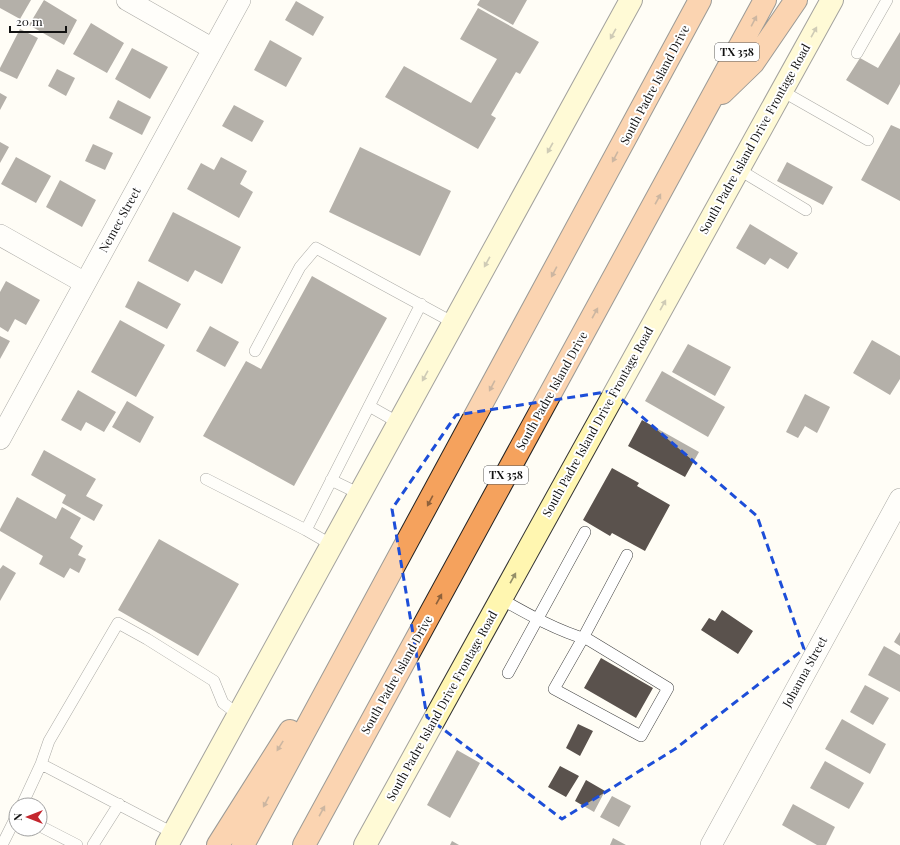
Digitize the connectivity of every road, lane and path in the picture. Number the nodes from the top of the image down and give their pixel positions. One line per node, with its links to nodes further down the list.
1 (127, 0): 9 (street)
2 (240, 0): 9 (street, Nemec Street)
3 (631, 0): 19 (main road, one-way to 19)
4 (700, 0): 32 (highway, South Padre Island Drive, one-way to 32)
5 (766, 0): 12 (highway, South Padre Island Drive / TX 358, one-way to 5)
6 (796, 0): 12 (highway)
7 (832, 0): 11 (main road, South Padre Island Drive Frontage Road, one-way to 7)
8 (887, 0): 10 (lane)
9 (213, 49): 17 (street, Nemec Street)
10 (857, 53)
11 (782, 91): 13 (lane); 14 (main road, South Padre Island Drive Frontage Road)
12 (709, 104): 49 (highway, South Padre Island Drive / TX 358, one-way to 12)
13 (868, 140)
14 (738, 170): 15 (lane); 33 (main road, South Padre Island Drive Frontage Road, one-way to 14)
15 (806, 210)
16 (0, 236): 17 (street)
17 (85, 283): 23 (street, Nemec Street)
18 (421, 304): 19 (lane); 20 (lane); 21 (lane)
19 (454, 323): 22 (main road, one-way to 22)
20 (255, 351)
21 (369, 406): 22 (lane); 25 (lane)
22 (399, 423): 26 (main road)
23 (0, 439)
24 (206, 479): 28 (lane)
25 (331, 480): 26 (lane); 28 (lane)
26 (360, 494): 30 (main road)
27 (900, 499): 51 (street, Johanna Street)
28 (306, 530): 30 (lane)
29 (585, 532): 34 (lane)
30 (332, 545): 37 (main road)
31 (627, 555): 35 (lane)
32 (398, 559): 47 (highway, one-way to 47); 48 (highway, South Padre Island Drive, one-way to 48)
33 (501, 599): 34 (lane); 50 (main road, South Padre Island Drive Frontage Road)
34 (538, 618): 35 (lane); 36 (lane)
35 (583, 638): 35 (lane)
36 (508, 672)
37 (238, 715): 38 (lane); 43 (main road)
38 (41, 764): 39 (lane); 40 (lane)
39 (26, 797)
40 (119, 804): 43 (lane); 46 (lane)
41 (48, 830): 45 (lane)
42 (8, 833): 44 (lane)
43 (170, 839)
44 (2, 845)
45 (76, 845)
46 (93, 845)
47 (218, 845)
48 (243, 845)
49 (304, 845)
50 (365, 845)
51 (711, 845)

